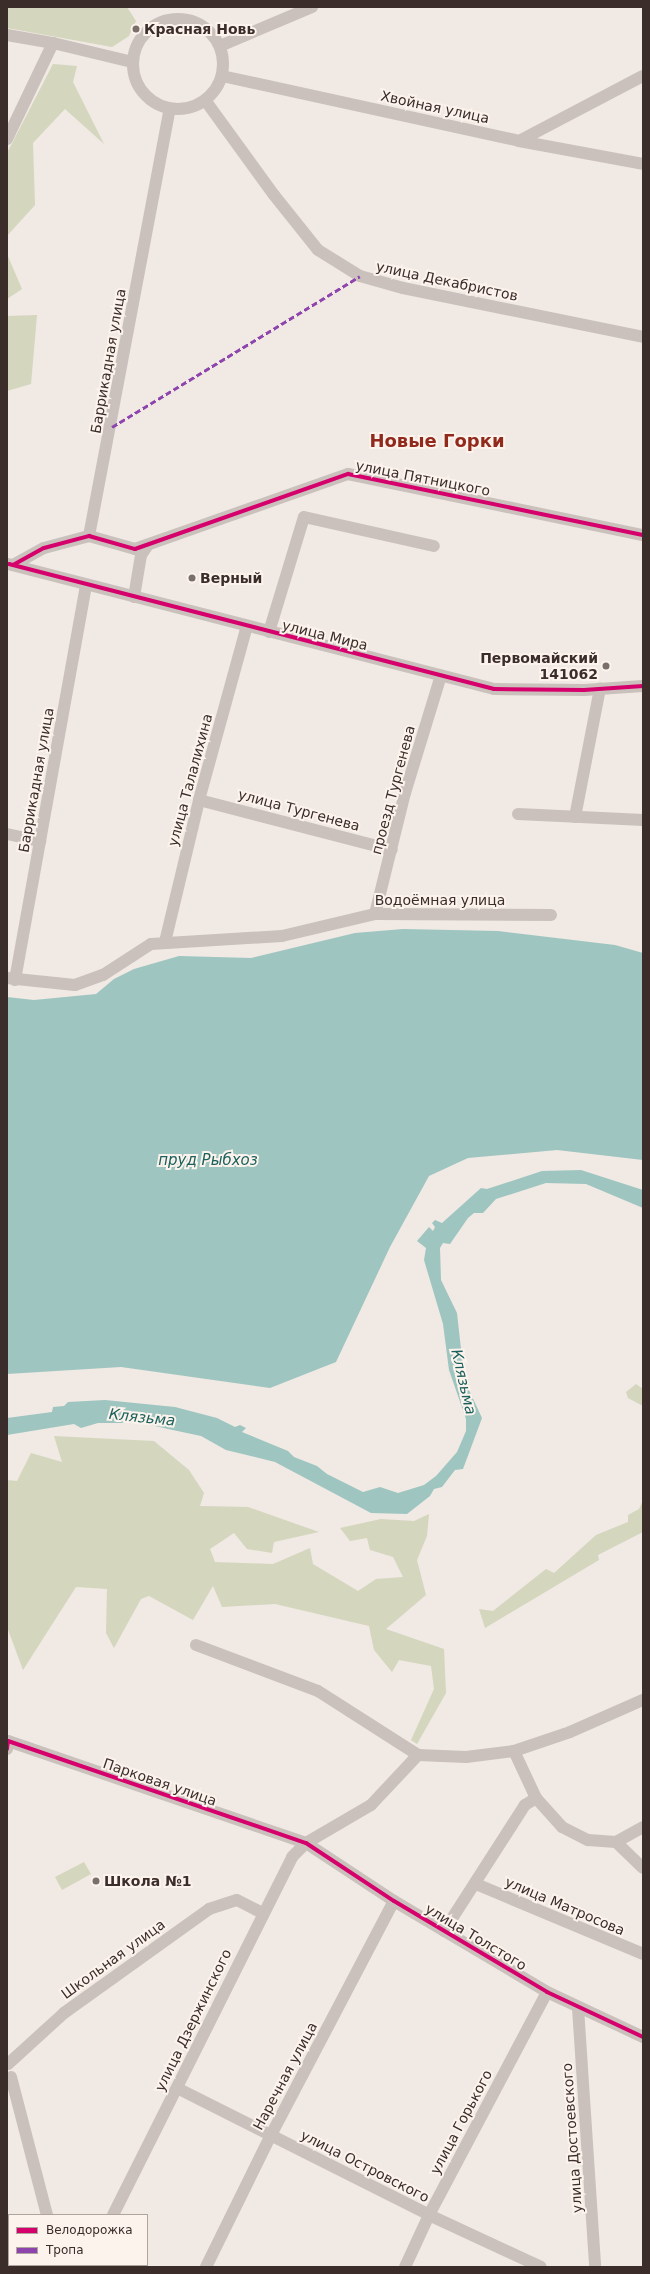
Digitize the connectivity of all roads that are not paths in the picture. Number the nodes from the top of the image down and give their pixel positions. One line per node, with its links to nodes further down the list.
1 (312, 7): 5 (street)
2 (170, 13): 5 (street); 6 (street)
3 (7, 36): 4 (street)
4 (54, 43): 6 (street); 11 (street)
5 (220, 46): 7 (street)
6 (132, 62): 10 (street)
7 (222, 76): 9 (street); 12 (street, Хвойная улица)
8 (643, 76): 12 (street)
9 (205, 100): 10 (street); 14 (street, улица Декабристов)
10 (170, 109): 16 (street, Баррикадная улица)
11 (7, 139)
12 (519, 141): 13 (street, Хвойная улица)
13 (643, 164)
14 (643, 337)
15 (643, 535): 17 (street, улица Пятницкого)
16 (89, 536): 17 (street, улица Пятницкого); 19 (street)
17 (148, 545): 21 (street)
18 (434, 546): 23 (street)
19 (10, 564): 20 (street, улица Мира)
20 (86, 585): 21 (street, улица Мира); 32 (street, Баррикадная улица)
21 (134, 597): 22 (street, улица Мира)
22 (247, 626): 23 (street, улица Мира); 27 (street, улица Талалихина)
23 (269, 632): 24 (street, улица Мира)
24 (441, 675): 26 (street, улица Мира); 33 (street, проезд Тургенева)
25 (643, 686): 26 (street, улица Мира)
26 (600, 688): 29 (street)
27 (199, 800): 33 (street, улица Тургенева); 36 (street, улица Талалихина)
28 (518, 814): 29 (street)
29 (575, 816): 30 (street)
30 (643, 820)
31 (7, 834): 32 (street)
32 (40, 841): 37 (street, Баррикадная улица)
33 (392, 850): 34 (street, проезд Тургенева)
34 (375, 914): 35 (street, Водоёмная улица); 36 (street, Водоёмная улица)
35 (551, 915)
36 (165, 942): 37 (street, Водоёмная улица)
37 (11, 979)
38 (196, 1645): 42 (street)
39 (643, 1700): 41 (street)
40 (7, 1745): 46 (street, Парковая улица)
41 (514, 1752): 42 (street); 43 (street)
42 (418, 1755): 46 (street)
43 (536, 1798): 45 (street); 48 (street)
44 (643, 1827): 45 (street)
45 (616, 1842): 47 (street)
46 (306, 1843): 49 (street, улица Толстого); 50 (street, улица Дзержинского)
47 (643, 1868)
48 (476, 1884): 51 (street); 52 (street, улица Матросова)
49 (394, 1901): 51 (street, улица Толстого); 59 (street, Наречная улица)
50 (262, 1913): 56 (street, Школьная улица); 58 (street, улица Дзержинского)
51 (444, 1930): 53 (street, улица Толстого)
52 (643, 1954)
53 (547, 1992): 54 (street, улица Толстого); 62 (street, улица Горького)
54 (578, 2008): 55 (street, улица Толстого); 66 (street, улица Достоевского)
55 (643, 2037)
56 (8, 2063): 57 (street, Школьная улица)
57 (9, 2079): 60 (street, Школьная улица)
58 (177, 2088): 59 (street, улица Островского); 61 (street, улица Дзержинского)
59 (271, 2135): 62 (street, улица Островского); 63 (street, Наречная улица)
60 (47, 2214)
61 (114, 2214)
62 (429, 2215): 64 (street, улица Горького); 65 (street, улица Островского)
63 (206, 2267)
64 (404, 2267)
65 (541, 2267)
66 (595, 2267)

